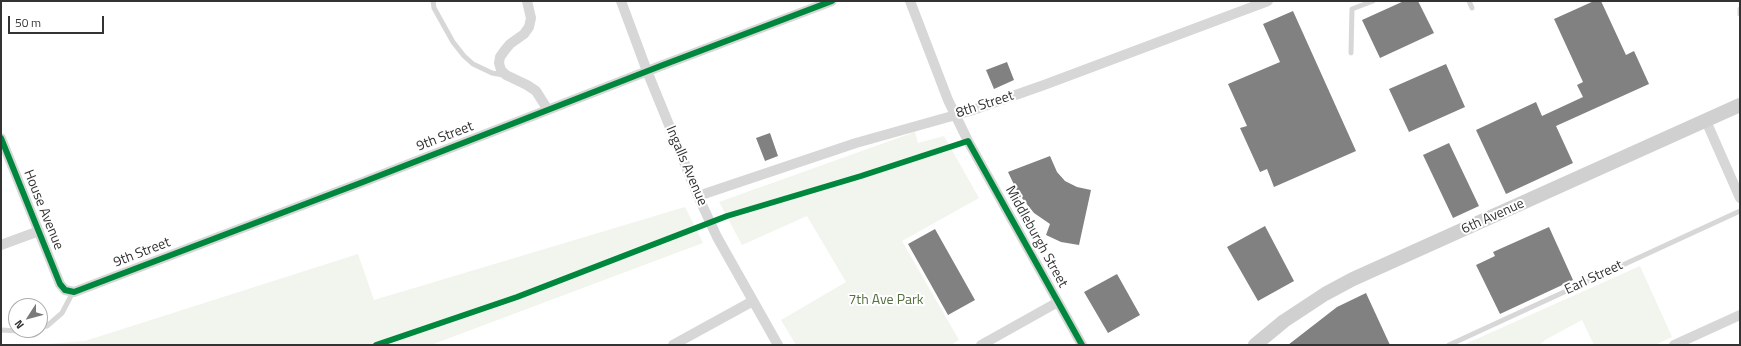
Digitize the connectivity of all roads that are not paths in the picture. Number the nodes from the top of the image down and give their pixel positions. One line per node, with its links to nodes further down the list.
1 (432, 1): 14 (lane)
2 (527, 1): 14 (street)
3 (620, 1): 13 (street, Ingalls Avenue)
4 (832, 1): 13 (street, 9th Street)
5 (910, 1): 17 (street, Middleburgh Street)
6 (1268, 1): 17 (street, 8th Street)
7 (1373, 1): 12 (lane)
8 (1469, 1): 9 (lane)
9 (1472, 8)
10 (1740, 9): 11 (lane)
11 (1740, 14)
12 (1351, 53)
13 (647, 71): 16 (street, 9th Street); 20 (street, Ingalls Avenue)
14 (506, 75): 16 (street)
15 (1740, 105): 18 (street, 6th Avenue)
16 (548, 110): 25 (street, 9th Street)
17 (955, 115): 20 (street, 8th Street); 27 (street, Middleburgh Street)
18 (1706, 121): 21 (street); 34 (street, 6th Avenue)
19 (1, 138): 23 (street, House Avenue)
20 (698, 196): 26 (street, Ingalls Avenue)
21 (1740, 198)
22 (1740, 211): 35 (lane, Earl Street)
23 (39, 231): 24 (street); 25 (street, House Avenue)
24 (1, 246)
25 (69, 291): 29 (lane)
26 (753, 300): 30 (street); 31 (street, Ingalls Avenue)
27 (1058, 302): 32 (street); 33 (street, Middleburgh Street)
28 (1740, 315): 36 (street)
29 (48, 325)
30 (673, 345)
31 (778, 345)
32 (981, 345)
33 (1082, 345)
34 (1254, 345)
35 (1449, 345)
36 (1674, 345)

